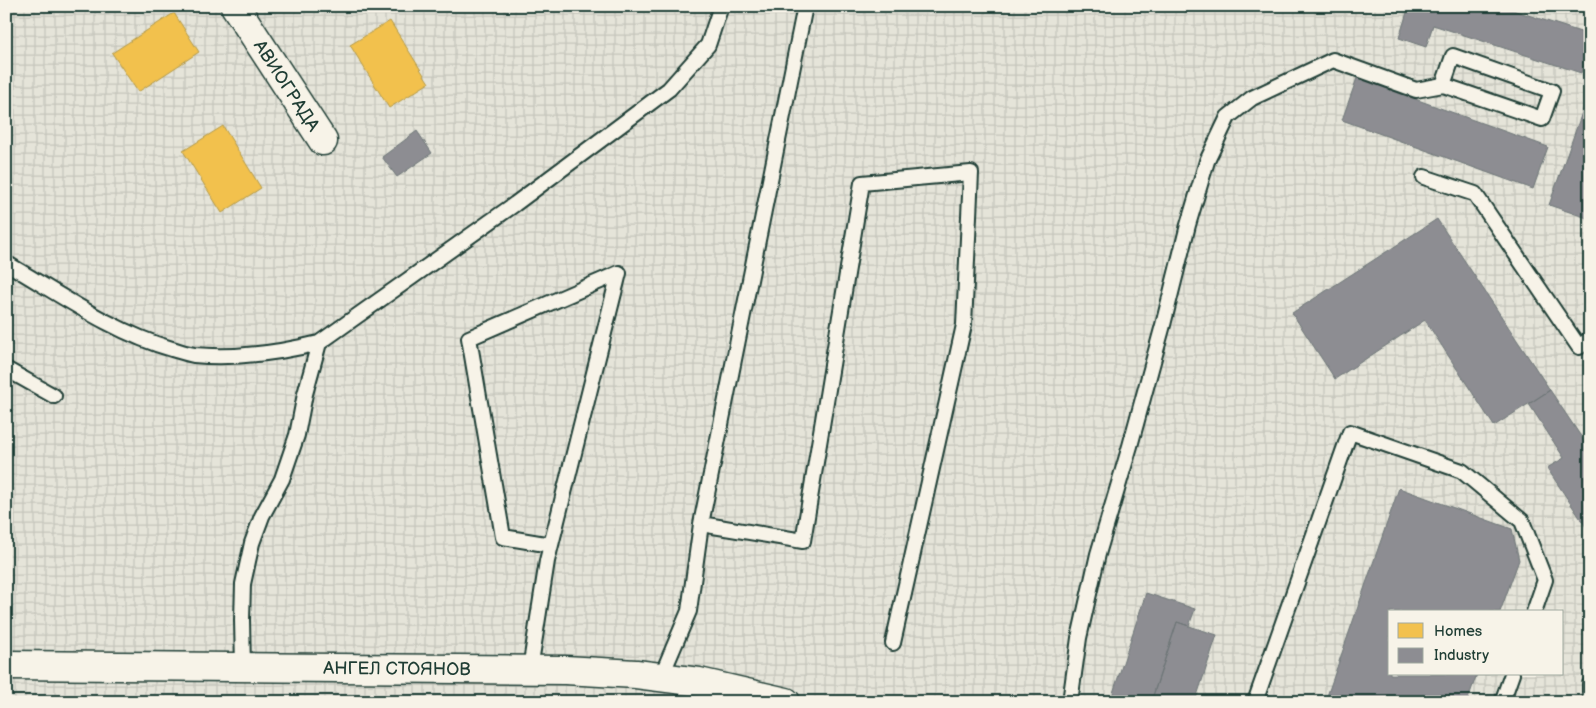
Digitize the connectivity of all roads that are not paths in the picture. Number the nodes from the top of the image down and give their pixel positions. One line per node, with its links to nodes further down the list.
1 (235, 6): 5 (street, АВИОГРАДА)
2 (721, 6): 9 (lane)
3 (806, 6): 12 (lane)
4 (1442, 85): 4 (lane); 25 (lane)
5 (323, 140)
6 (1424, 177): 8 (lane)
7 (6, 263): 9 (lane)
8 (1590, 339)
9 (319, 343): 17 (lane)
10 (6, 369): 11 (lane)
11 (54, 396)
12 (702, 524): 15 (lane); 20 (lane)
13 (551, 545): 13 (lane); 18 (lane)
14 (1535, 610): 26 (lane)
15 (894, 643)
16 (6, 665): 17 (street, АНГЕЛ СТОЯНОВ)
17 (243, 667): 18 (street, АНГЕЛ СТОЯНОВ)
18 (530, 669): 20 (street, АНГЕЛ СТОЯНОВ)
19 (1511, 676): 27 (lane)
20 (660, 677): 23 (street, АНГЕЛ СТОЯНОВ)
21 (1590, 684): 22 (lane)
22 (1590, 693)
23 (718, 694): 24 (street, АНГЕЛ СТОЯНОВ)
24 (786, 702)
25 (1070, 702)
26 (1255, 702)
27 (1502, 702)

